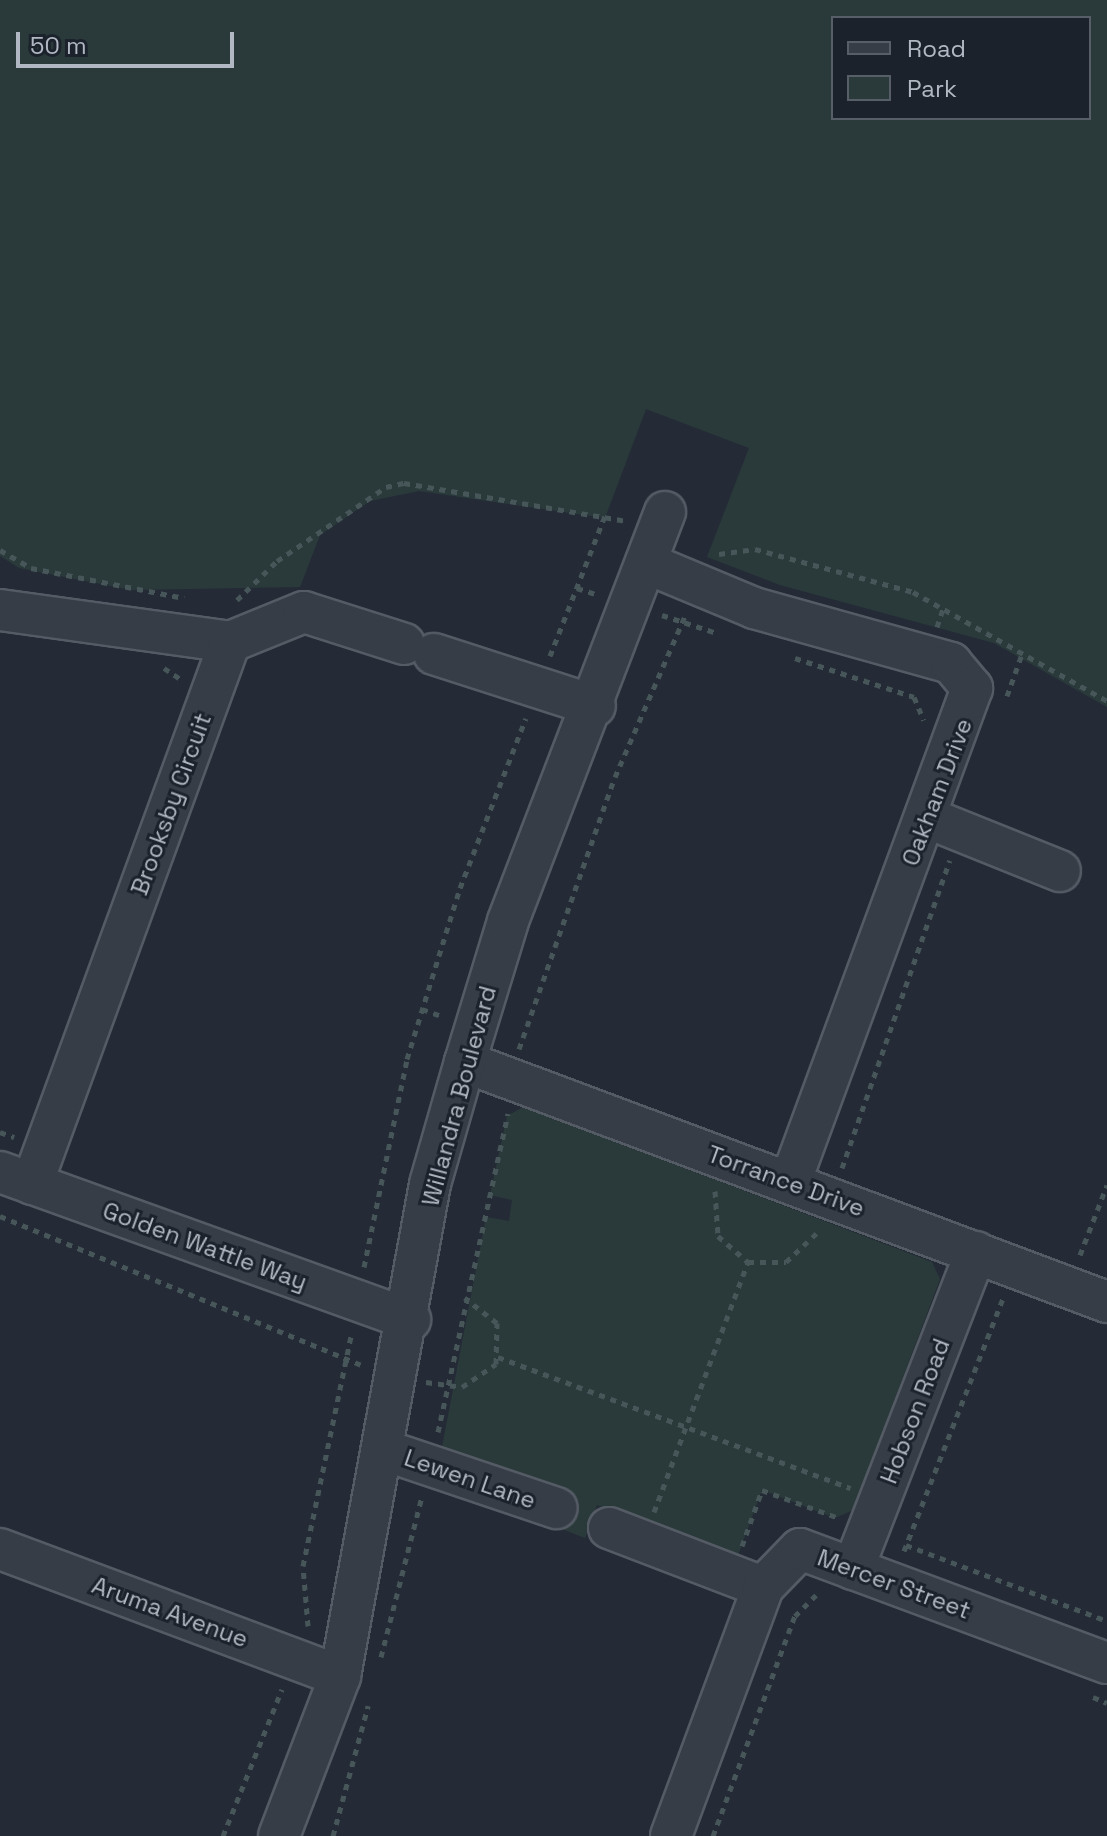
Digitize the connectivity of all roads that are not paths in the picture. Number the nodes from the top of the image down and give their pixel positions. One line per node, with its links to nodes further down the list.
1 (656, 536): 4 (street, Willandra Boulevard); 5 (street, Oakham Drive)
2 (0, 610): 3 (street)
3 (226, 624): 4 (street); 8 (street, Brooksby Circuit)
4 (595, 706): 7 (street, Willandra Boulevard)
5 (944, 825): 6 (street); 9 (street, Oakham Drive)
6 (1060, 871)
7 (465, 1062): 9 (street, Torrance Drive); 12 (street, Willandra Boulevard)
8 (14, 1164): 12 (street, Golden Wattle Way)
9 (790, 1183): 10 (street, Torrance Drive)
10 (976, 1252): 11 (street, Torrance Drive); 17 (street, Hobson Road)
11 (1096, 1295)
12 (410, 1320): 13 (street, Willandra Boulevard)
13 (384, 1450): 14 (street, Lewen Lane); 20 (street, Willandra Boulevard)
14 (556, 1508)
15 (626, 1534): 18 (street)
16 (0, 1549): 20 (street, Aruma Avenue)
17 (841, 1582): 18 (street, Mercer Street); 19 (street, Mercer Street)
18 (763, 1587): 22 (street, Mercer Street)
19 (1107, 1663)
20 (355, 1687): 21 (street, Willandra Boulevard)
21 (279, 1836)
22 (671, 1836)

